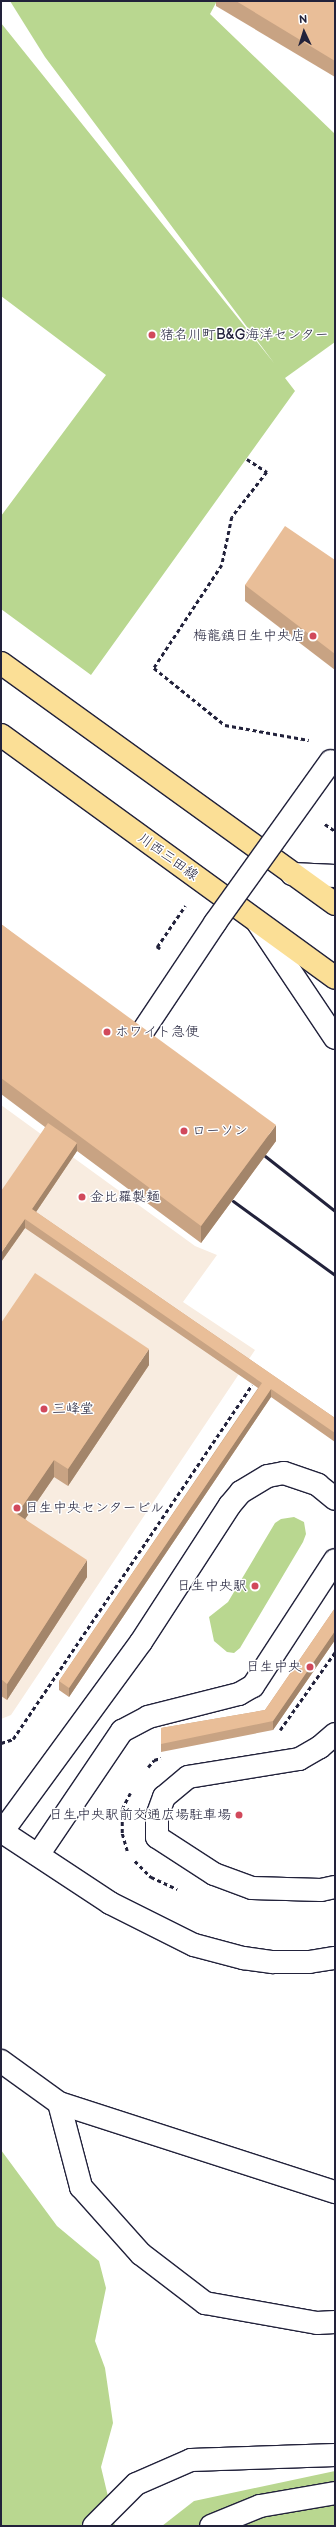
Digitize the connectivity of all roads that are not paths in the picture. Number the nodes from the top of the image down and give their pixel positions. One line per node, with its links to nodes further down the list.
1 (1, 663): 4 (main road)
2 (1, 735): 7 (main road, 川西三田線)
3 (333, 758): 10 (street, bridge)
4 (292, 874): 5 (street); 6 (main road)
5 (335, 876)
6 (335, 904)
7 (257, 922): 8 (main road, 川西三田線); 9 (street)
8 (335, 978)
9 (335, 1038)
10 (137, 1040)
11 (335, 1499): 14 (street)
12 (335, 1560): 15 (street)
13 (335, 1734): 16 (street)
14 (2, 1832): 15 (street)
15 (38, 1855): 17 (street)
16 (335, 1887)
17 (335, 1958)
18 (1, 2061): 19 (street)
19 (59, 2103): 20 (street); 21 (street)
20 (335, 2192)
21 (335, 2322)
22 (335, 2455): 24 (street)
23 (335, 2494): 25 (street)
24 (94, 2526)
25 (211, 2526)

